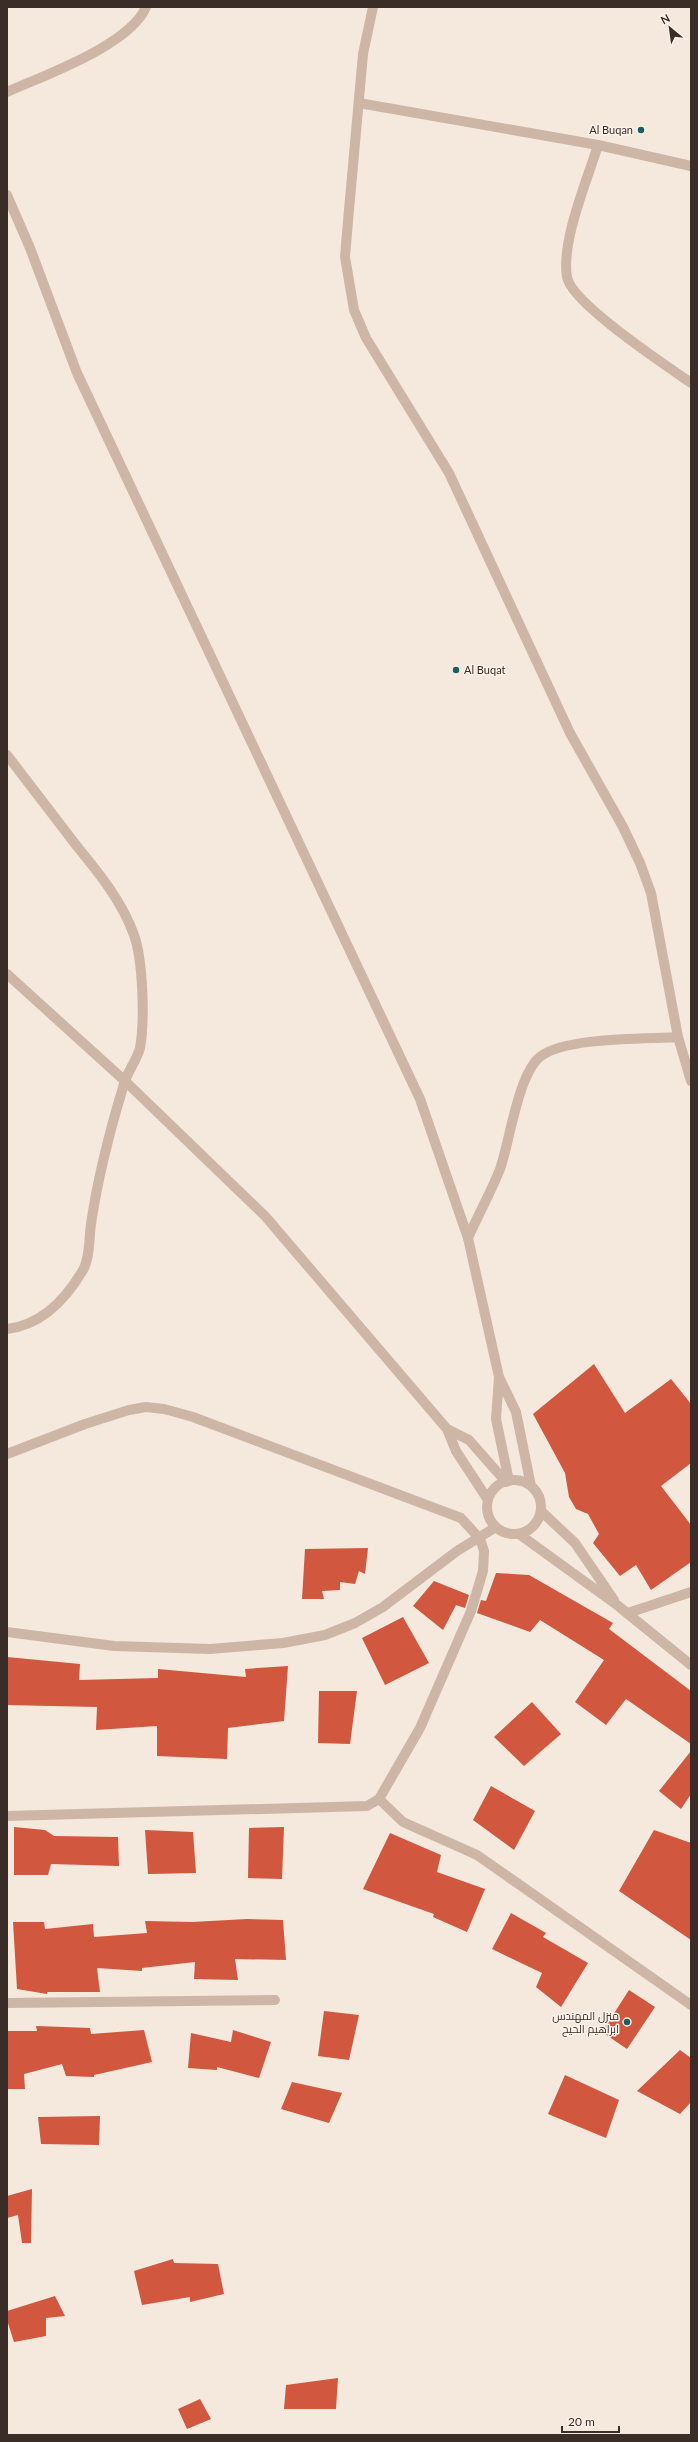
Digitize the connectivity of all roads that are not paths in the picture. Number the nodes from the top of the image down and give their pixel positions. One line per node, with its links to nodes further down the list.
1 (146, 7): 3 (street)
2 (373, 7): 4 (street)
3 (7, 92)
4 (359, 103): 5 (street); 11 (street)
5 (598, 145): 6 (street); 8 (street)
6 (691, 166)
7 (7, 195): 14 (street)
8 (691, 383)
9 (7, 754): 12 (street)
10 (7, 974): 12 (street)
11 (678, 1037): 13 (street); 14 (street)
12 (125, 1081): 15 (street); 17 (street)
13 (691, 1081)
14 (468, 1238): 16 (street)
15 (7, 1329)
16 (500, 1378): 19 (street); 20 (street)
17 (447, 1429): 19 (street); 21 (street)
18 (7, 1454): 25 (street)
19 (508, 1481): 20 (street); 21 (street)
20 (531, 1486): 22 (street)
21 (488, 1500): 23 (street)
22 (541, 1511): 24 (street); 27 (street)
23 (496, 1527): 24 (street); 25 (street)
24 (519, 1534): 27 (street)
25 (480, 1539): 29 (street); 31 (street)
26 (691, 1592): 28 (street)
27 (617, 1605): 28 (street)
28 (628, 1613): 30 (street)
29 (7, 1632)
30 (691, 1665)
31 (379, 1799): 32 (street); 35 (street)
32 (7, 1816)
33 (275, 2000): 34 (street)
34 (7, 2003)
35 (691, 2006)

